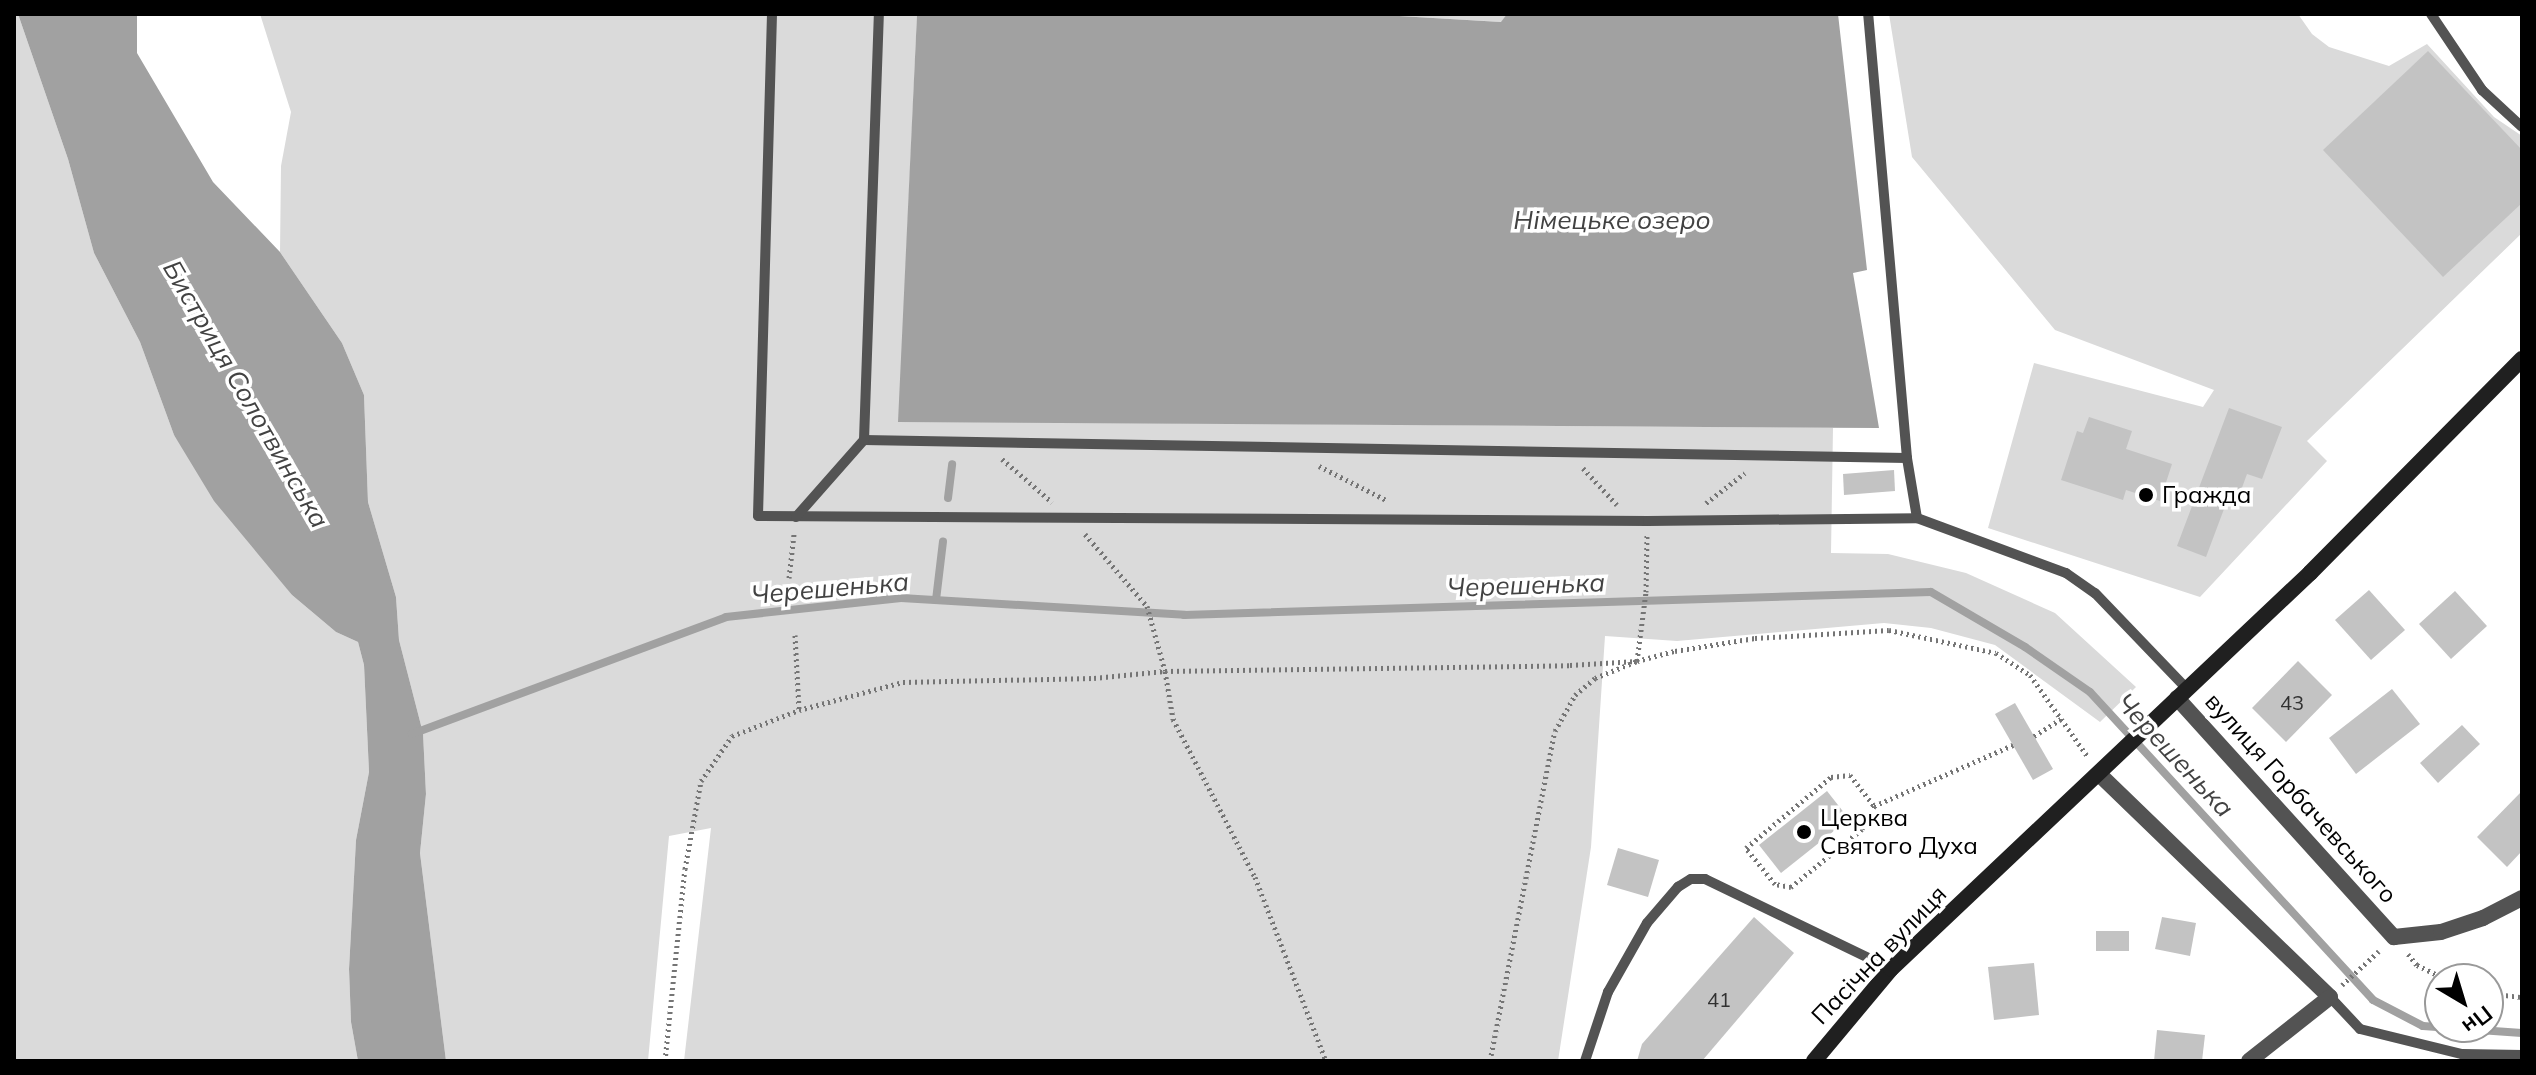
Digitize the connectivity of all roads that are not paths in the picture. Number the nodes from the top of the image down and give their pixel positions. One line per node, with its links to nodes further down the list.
1 (772, 14): 9 (lane)
2 (879, 14): 7 (lane)
3 (1868, 14): 8 (lane)
4 (2431, 14): 5 (lane)
5 (2522, 127)
6 (2522, 359): 11 (street, Пасічна вулиця)
7 (864, 440): 8 (lane); 9 (lane)
8 (1907, 458): 10 (lane)
9 (796, 517): 10 (lane)
10 (1917, 518): 11 (lane)
11 (2182, 693): 12 (street, Пасічна вулиця); 13 (street, вулиця Горбачевського)
12 (2099, 774): 14 (street, Пасічна вулиця); 15 (street)
13 (2522, 898)
14 (1891, 969): 17 (lane); 18 (street, Пасічна вулиця)
15 (2336, 991): 16 (lane); 19 (street)
16 (2522, 1055)
17 (1585, 1061)
18 (1814, 1061)
19 (2249, 1061)

